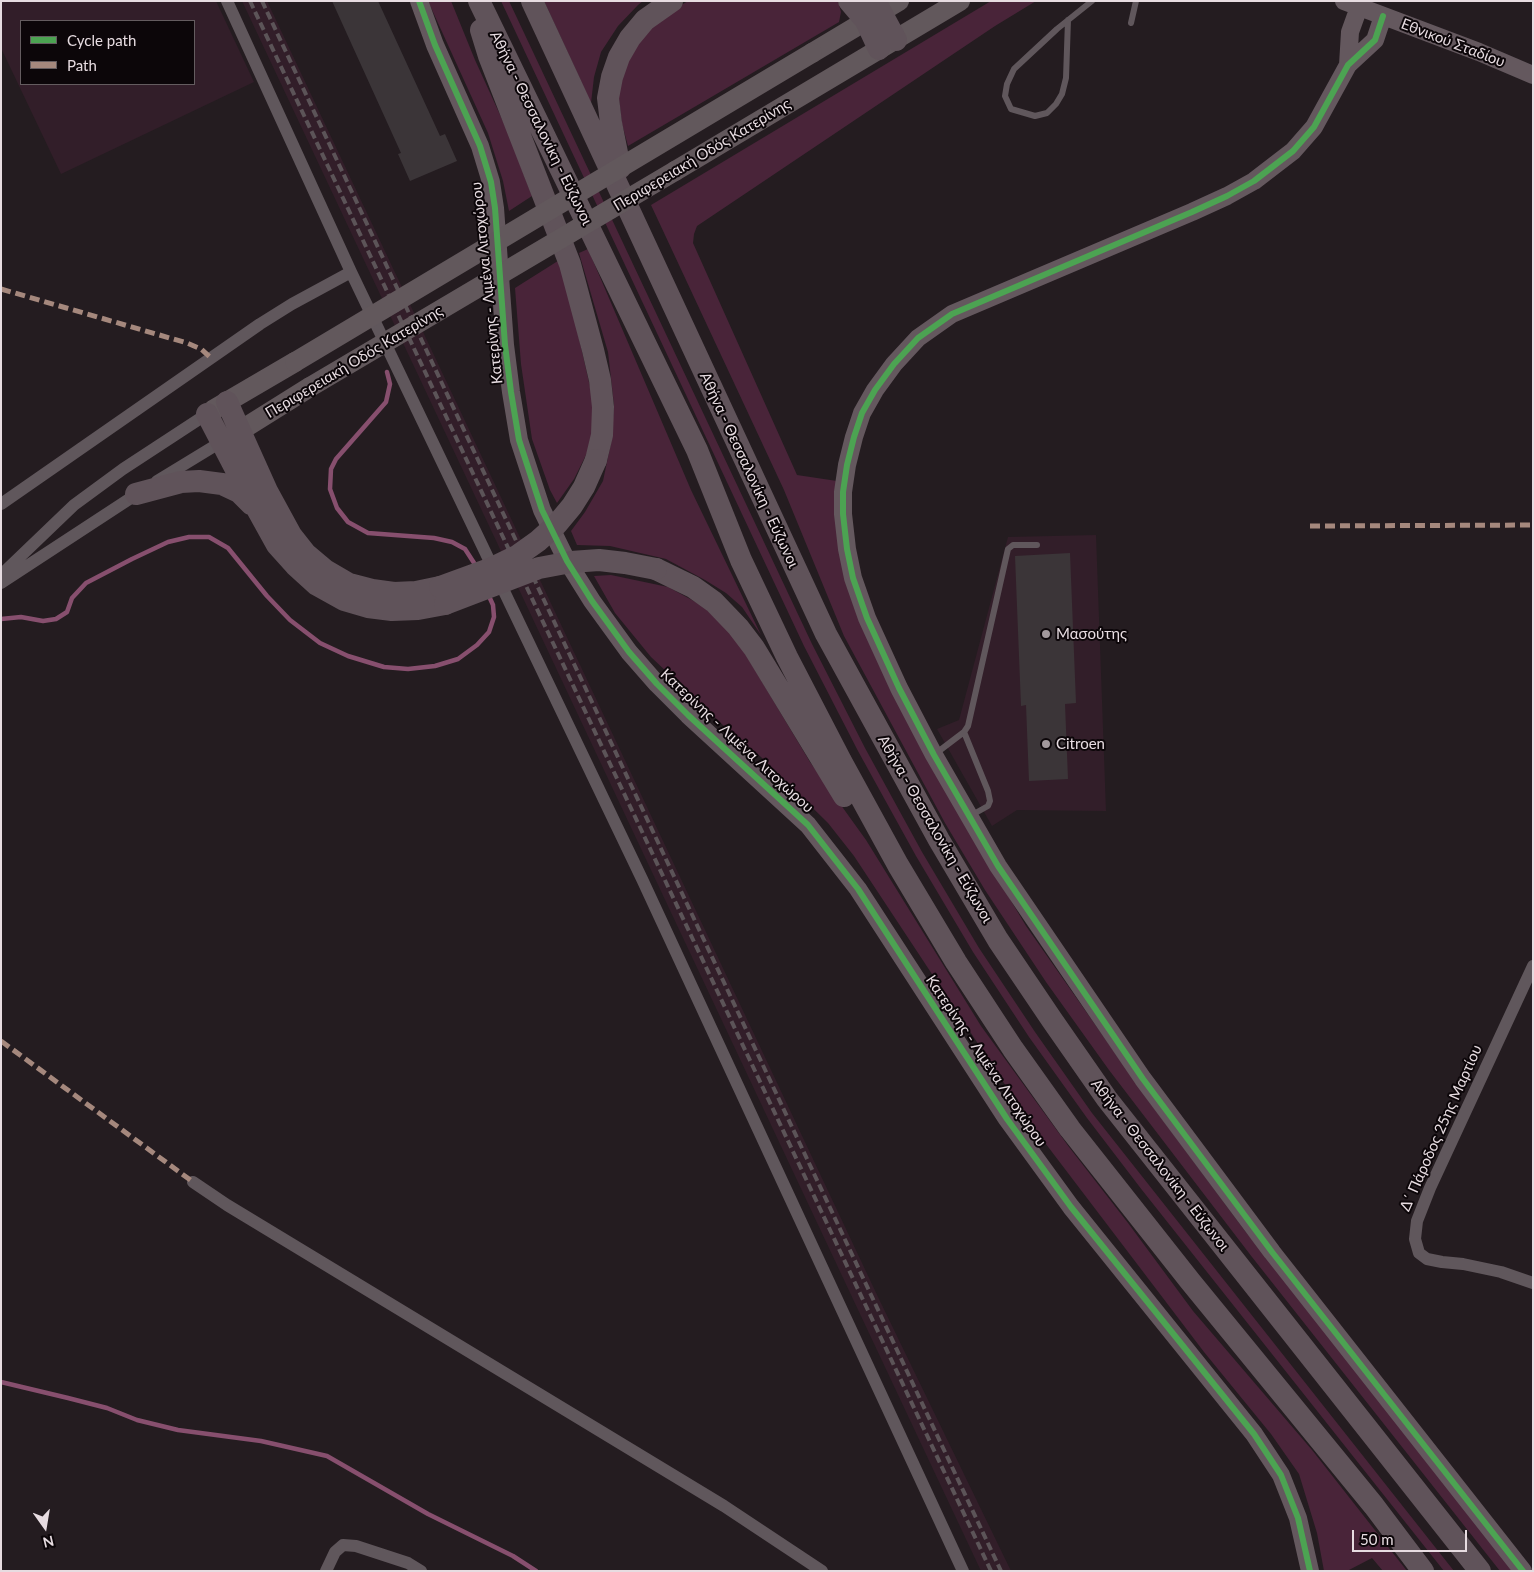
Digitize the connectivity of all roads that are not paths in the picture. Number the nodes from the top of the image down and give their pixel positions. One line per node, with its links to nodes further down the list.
1 (226, 1): 20 (street)
2 (419, 1): 43 (street, Κατερίνης - Λιμένα Λιτοχώρου)
3 (474, 1): 31 (highway, bridge)
4 (479, 1): 35 (highway, Αθήνα - Θεσσαλονίκη - Εύζωνοι)
5 (532, 1): 19 (highway, Αθήνα - Θεσσαλονίκη - Εύζωνοι)
6 (672, 1): 19 (highway)
7 (849, 1): 12 (highway)
8 (960, 1): 16 (main road, Περιφερειακή Οδός Κατερίνης)
9 (1092, 1): 14 (lane)
10 (1136, 1): 15 (lane)
11 (1352, 4): 13 (street, Εθνικού Σταδίου); 17 (street)
12 (881, 9): 16 (highway); 21 (main road, Περιφερειακή Οδός Κατερίνης, bridge)
13 (1383, 16): 17 (street); 18 (street, Εθνικού Σταδίου)
14 (1068, 20): 14 (lane)
15 (1131, 23)
16 (888, 45): 23 (main road, Περιφερειακή Οδός Κατερίνης, bridge)
17 (1348, 64): 33 (street)
18 (1533, 75)
19 (639, 230): 45 (highway, Αθήνα - Θεσσαλονίκη - Εύζωνοι)
20 (351, 272): 26 (street); 42 (street)
21 (227, 402): 22 (main road, Περιφερειακή Οδός Κατερίνης); 23 (highway)
22 (207, 414): 24 (highway); 29 (street)
23 (240, 431): 24 (main road, Περιφερειακή Οδός Κατερίνης); 31 (highway)
24 (221, 442): 25 (street, Περιφερειακή Οδός Κατερίνης); 27 (highway)
25 (136, 494): 27 (highway); 30 (street, Περιφερειακή Οδός Κατερίνης)
26 (1, 504)
27 (262, 518): 31 (highway)
28 (1037, 545): 32 (lane)
29 (1, 575)
30 (1, 583)
31 (443, 595): 35 (highway, bridge)
32 (964, 732): 33 (lane); 34 (lane)
33 (934, 755): 34 (street)
34 (969, 816): 46 (street)
35 (898, 866): 44 (highway, Αθήνα - Θεσσαλονίκη - Εύζωνοι)
36 (1533, 966): 38 (street, Δ΄ Πάροδος 25ης Μαρτίου)
37 (193, 1182): 41 (street)
38 (1533, 1283)
39 (326, 1571): 40 (street)
40 (422, 1571)
41 (822, 1571)
42 (963, 1571)
43 (1310, 1571)
44 (1423, 1571)
45 (1480, 1571)
46 (1523, 1571)

